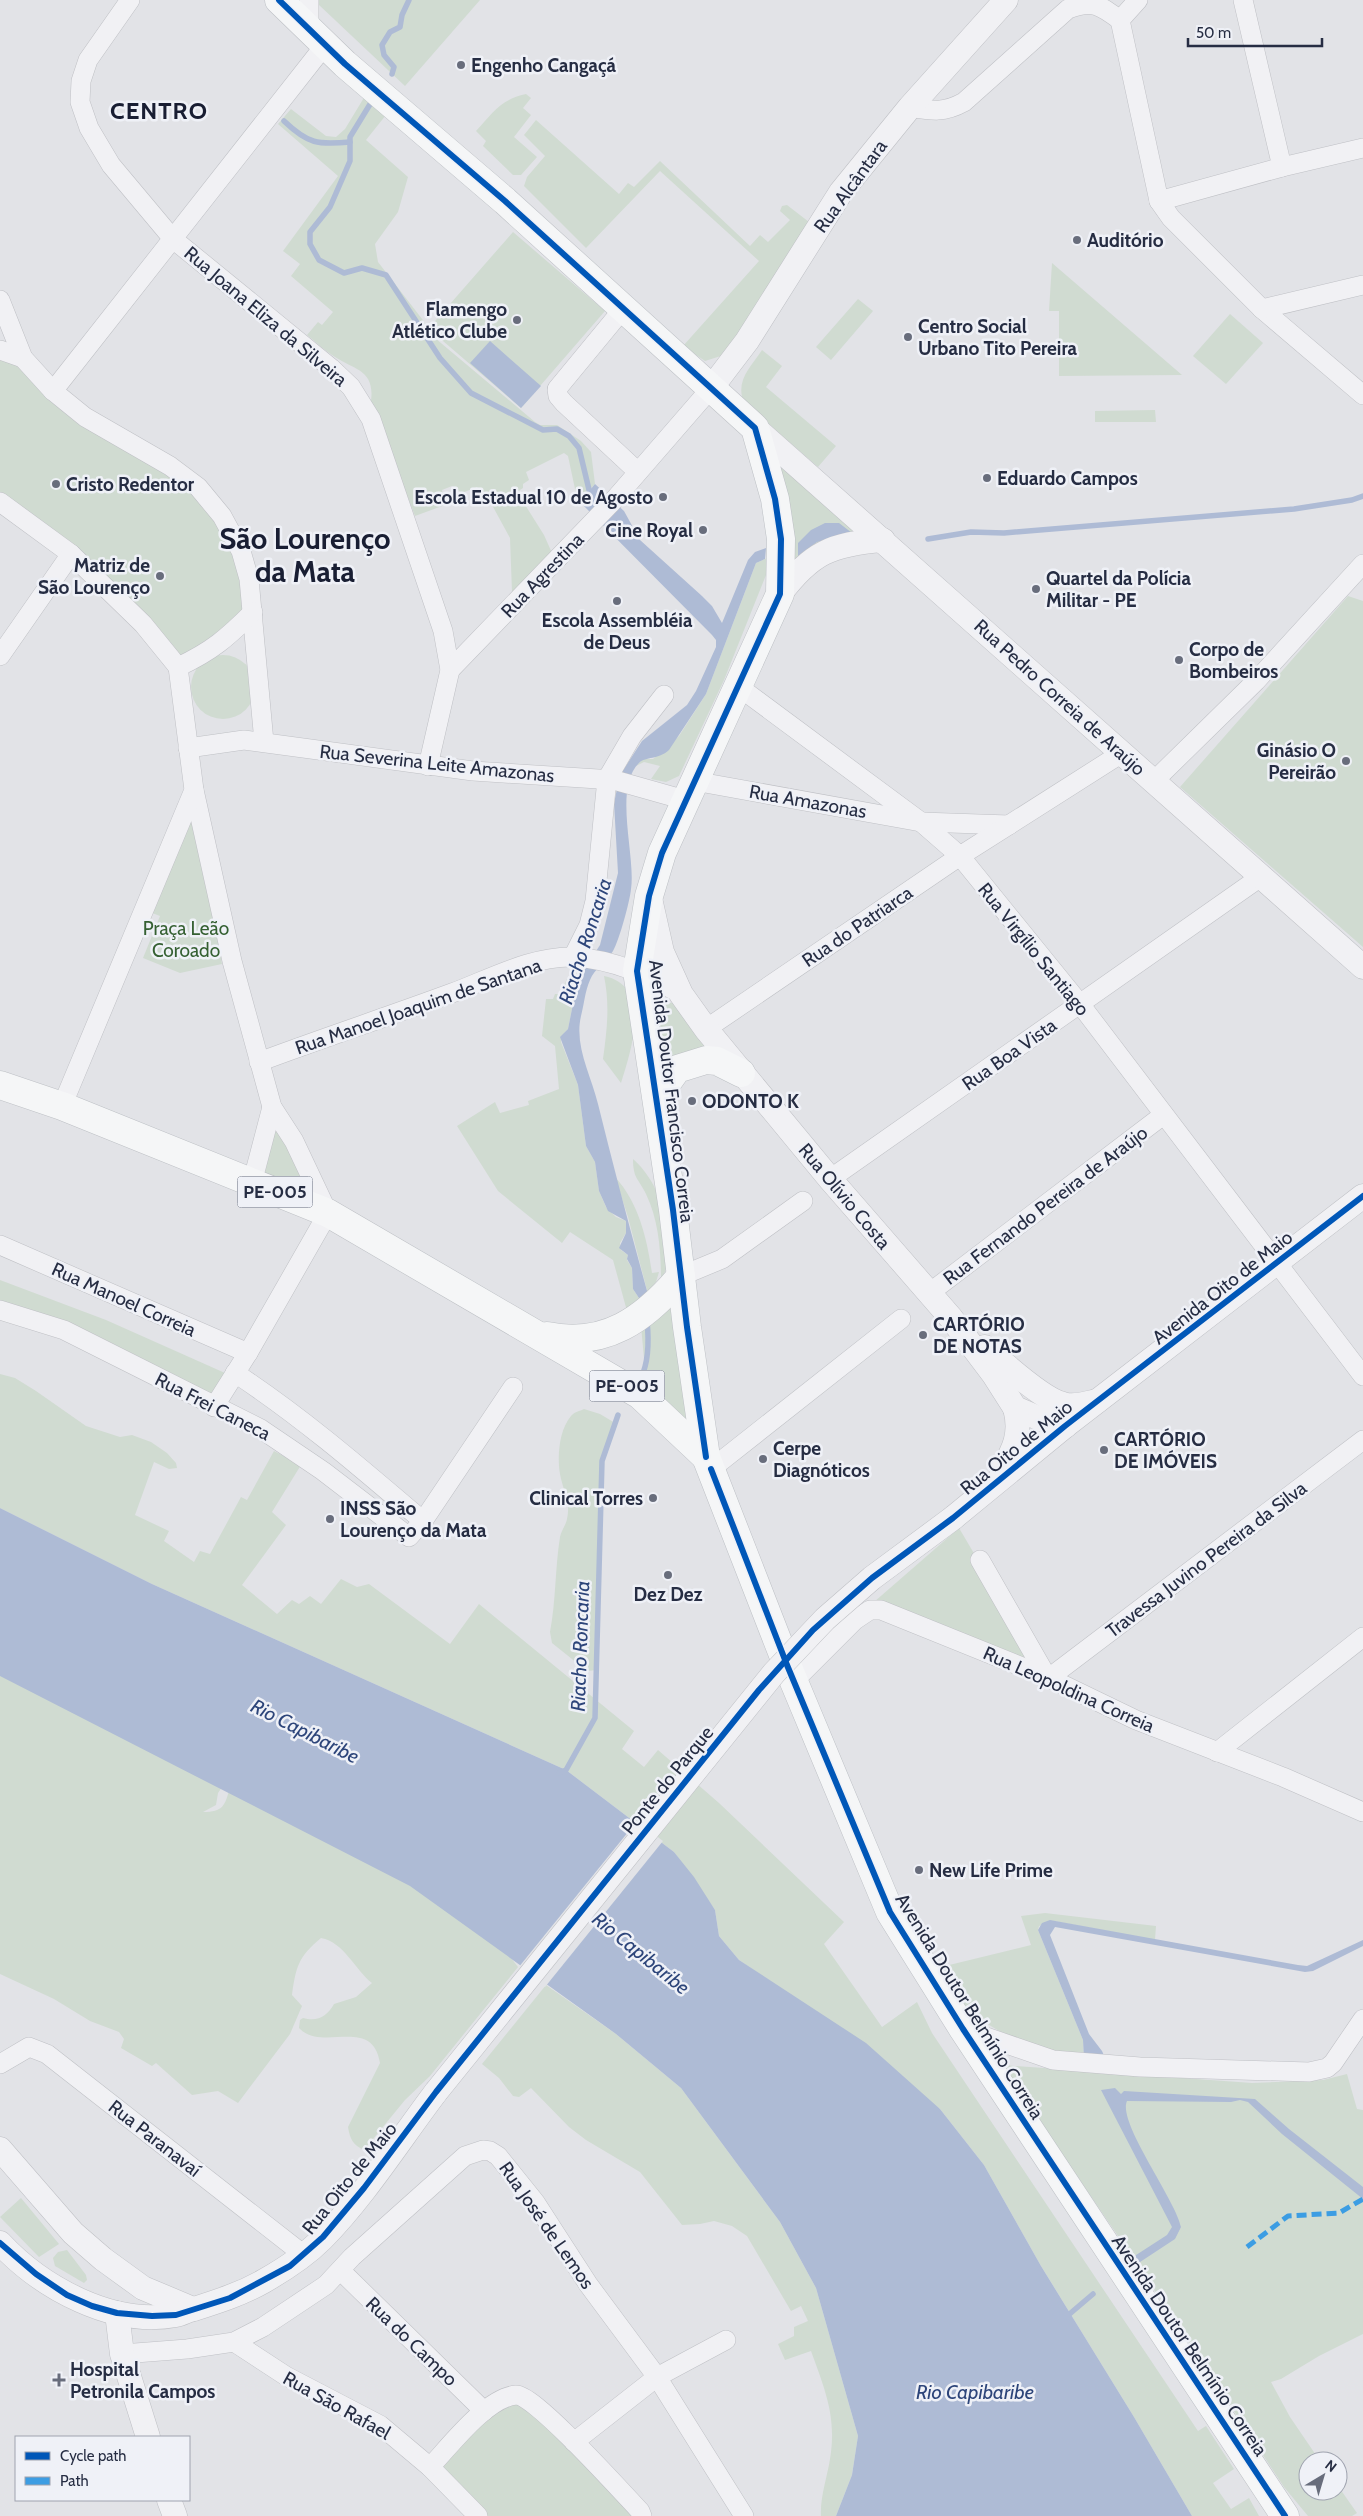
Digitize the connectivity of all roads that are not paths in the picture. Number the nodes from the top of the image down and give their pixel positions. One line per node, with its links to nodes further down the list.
1 (130, 0): 13 (street, Rua Joana Eliza da Silveira)
2 (279, 0): 8 (main road)
3 (308, 0): 8 (street)
4 (1006, 0): 9 (street, Rua Alcântara)
5 (1138, 0): 7 (street)
6 (1243, 0): 11 (street)
7 (1120, 20): 9 (street); 12 (street)
8 (317, 38): 13 (street); 16 (main road)
9 (910, 107): 20 (street, Rua Alcântara)
10 (1363, 148): 11 (street)
11 (1282, 167): 12 (street)
12 (1159, 201): 17 (street)
13 (173, 239): 21 (street); 33 (street, Rua Joana Eliza da Silveira)
14 (1363, 285): 17 (street)
15 (0, 300): 19 (street)
16 (623, 309): 20 (main road); 24 (street)
17 (1262, 309): 22 (street)
18 (0, 350): 19 (street)
19 (23, 358): 21 (street)
20 (712, 387): 23 (main road); 24 (street, Rua Agrestina)
21 (53, 391): 30 (street)
22 (1363, 395)
23 (755, 428): 26 (street, Rua Pedro Correia de Araújo); 29 (main road, Avenida Doutor Francisco Correia / PE-005)
24 (638, 472): 33 (street, Rua Agrestina)
25 (0, 502): 27 (street)
26 (883, 540): 29 (street); 38 (street, Rua Pedro Correia de Araújo)
27 (70, 553): 31 (street); 32 (street)
28 (1363, 564): 41 (street)
29 (780, 594): 34 (main road, Avenida Doutor Francisco Correia / PE-005)
30 (253, 612): 32 (street); 36 (street)
31 (0, 656)
32 (178, 667): 37 (street)
33 (450, 670): 39 (street, Rua Joana Eliza da Silveira)
34 (739, 687): 43 (main road, Avenida Doutor Francisco Correia / PE-005); 44 (street, Rua Virgílio Santiago)
35 (664, 696): 40 (street)
36 (264, 742): 37 (street, Rua Severina Leite Amazonas); 39 (street, Rua Severina Leite Amazonas)
37 (188, 748): 42 (street)
38 (1122, 753): 41 (street, Rua Pedro Correia de Araújo); 45 (street, Rua do Patriarca)
39 (428, 766): 40 (street, Rua Severina Leite Amazonas)
40 (611, 780): 43 (street, Rua Severina Leite Amazonas); 49 (street)
41 (1154, 781): 47 (street, Rua Pedro Correia de Araújo)
42 (194, 790): 55 (street); 58 (street)
43 (690, 790): 44 (street, Rua Amazonas); 48 (main road, Avenida Doutor Francisco Correia / PE-005)
44 (921, 822): 45 (street); 46 (street, Rua Virgílio Santiago)
45 (1009, 825): 46 (street, Rua do Patriarca)
46 (960, 856): 53 (street, Rua Virgílio Santiago); 54 (street, Rua do Patriarca)
47 (1262, 876): 51 (street, Rua Pedro Correia de Araújo); 53 (street, Rua Boa Vista)
48 (649, 896): 50 (main road, Avenida Doutor Francisco Correia / PE-005); 52 (street)
49 (577, 958): 50 (street, Rua Manoel Joaquim de Santana); 55 (street, Rua Manoel Joaquim de Santana)
50 (627, 967): 52 (street); 60 (main road, Avenida Doutor Francisco Correia / PE-005)
51 (1363, 967)
52 (681, 994): 54 (street, Rua Olívio Costa)
53 (1080, 1004): 61 (street, Rua Virgílio Santiago); 62 (street, Rua Boa Vista)
54 (706, 1029): 56 (street, Rua Olívio Costa)
55 (259, 1062): 59 (street)
56 (741, 1073): 60 (main road); 62 (street, Rua Olívio Costa)
57 (0, 1085): 58 (main road, PE-005)
58 (62, 1106): 63 (main road, PE-005)
59 (272, 1107): 63 (street); 66 (street)
60 (658, 1113): 69 (main road, Avenida Doutor Francisco Correia / PE-005)
61 (1162, 1116): 68 (street, Rua Virgílio Santiago); 70 (street, Rua Fernando Pereira de Araújo)
62 (830, 1179): 70 (street, Rua Olívio Costa)
63 (252, 1183): 66 (main road, PE-005)
64 (1363, 1196): 68 (street, Avenida Oito de Maio)
65 (803, 1201): 69 (street)
66 (328, 1213): 74 (main road, PE-005); 75 (street)
67 (0, 1245): 75 (street, Rua Manoel Correia)
68 (1278, 1263): 77 (street, Rua Virgílio Santiago); 80 (street, Avenida Oito de Maio)
69 (681, 1276): 74 (main road); 85 (main road, Avenida Doutor Francisco Correia / PE-005)
70 (928, 1294): 72 (street, Rua Olívio Costa)
71 (0, 1310): 81 (street, Rua Frei Caneca)
72 (951, 1318): 79 (street, Rua Olívio Costa); 82 (street, Rua Olívio Costa)
73 (901, 1319): 85 (street)
74 (534, 1333): 85 (main road, PE-005)
75 (248, 1353): 76 (street)
76 (235, 1373): 81 (street); 88 (street, Rua Frei Caneca)
77 (1363, 1376)
78 (513, 1387): 88 (street)
79 (1037, 1388): 80 (street, Rua Olívio Costa); 83 (street)
80 (1099, 1401): 83 (street, Rua Oito de Maio)
81 (214, 1407): 88 (street, Rua Frei Caneca)
82 (1015, 1408): 83 (street); 86 (street)
83 (1054, 1423): 86 (street, Rua Oito de Maio)
84 (1363, 1440): 91 (street, Travessa Juvino Pereira da Silva)
85 (709, 1463): 92 (main road, Avenida Doutor Belmínio Correia / PE-005)
86 (996, 1481): 87 (street, Rua Oito de Maio)
87 (953, 1518): 98 (street, Ponte do Parque, bridge)
88 (423, 1522)
89 (980, 1560): 91 (street)
90 (1363, 1637): 93 (street)
91 (1048, 1678): 92 (street, Rua Leopoldina Correia); 93 (street, Rua Leopoldina Correia)
92 (794, 1681): 96 (main road, Avenida Doutor Belmínio Correia / PE-005)
93 (1217, 1752): 94 (street, Rua Leopoldina Correia)
94 (1360, 1807)
95 (1363, 2019): 96 (street)
96 (963, 2029): 119 (main road, Avenida Doutor Belmínio Correia / PE-005)
97 (0, 2064): 102 (street, Rua Paranavaí)
98 (436, 2092): 102 (street, Rua Oito de Maio)
99 (0, 2149): 100 (street)
100 (8, 2175): 104 (street)
101 (0, 2243): 105 (street, Rua Oito de Maio)
102 (304, 2255): 104 (street, Rua Oito de Maio)
103 (340, 2271): 107 (street, Rua José de Lemos); 109 (street, Rua José de Lemos); 110 (street, Rua do Campo)
104 (193, 2309): 105 (street, Rua Oito de Maio)
105 (117, 2313): 108 (street)
106 (726, 2340): 109 (street)
107 (234, 2342): 108 (street, Rua José de Lemos); 113 (street, Rua São Rafael)
108 (122, 2354): 111 (street)
109 (657, 2377): 112 (street); 118 (street, Rua José de Lemos)
110 (484, 2411): 112 (street); 113 (street)
111 (148, 2436)
112 (574, 2442): 117 (street)
113 (430, 2467): 116 (street, Rua São Rafael)
114 (169, 2501): 115 (street)
115 (175, 2516)
116 (478, 2516)
117 (642, 2516)
118 (744, 2516)
119 (1285, 2516)

